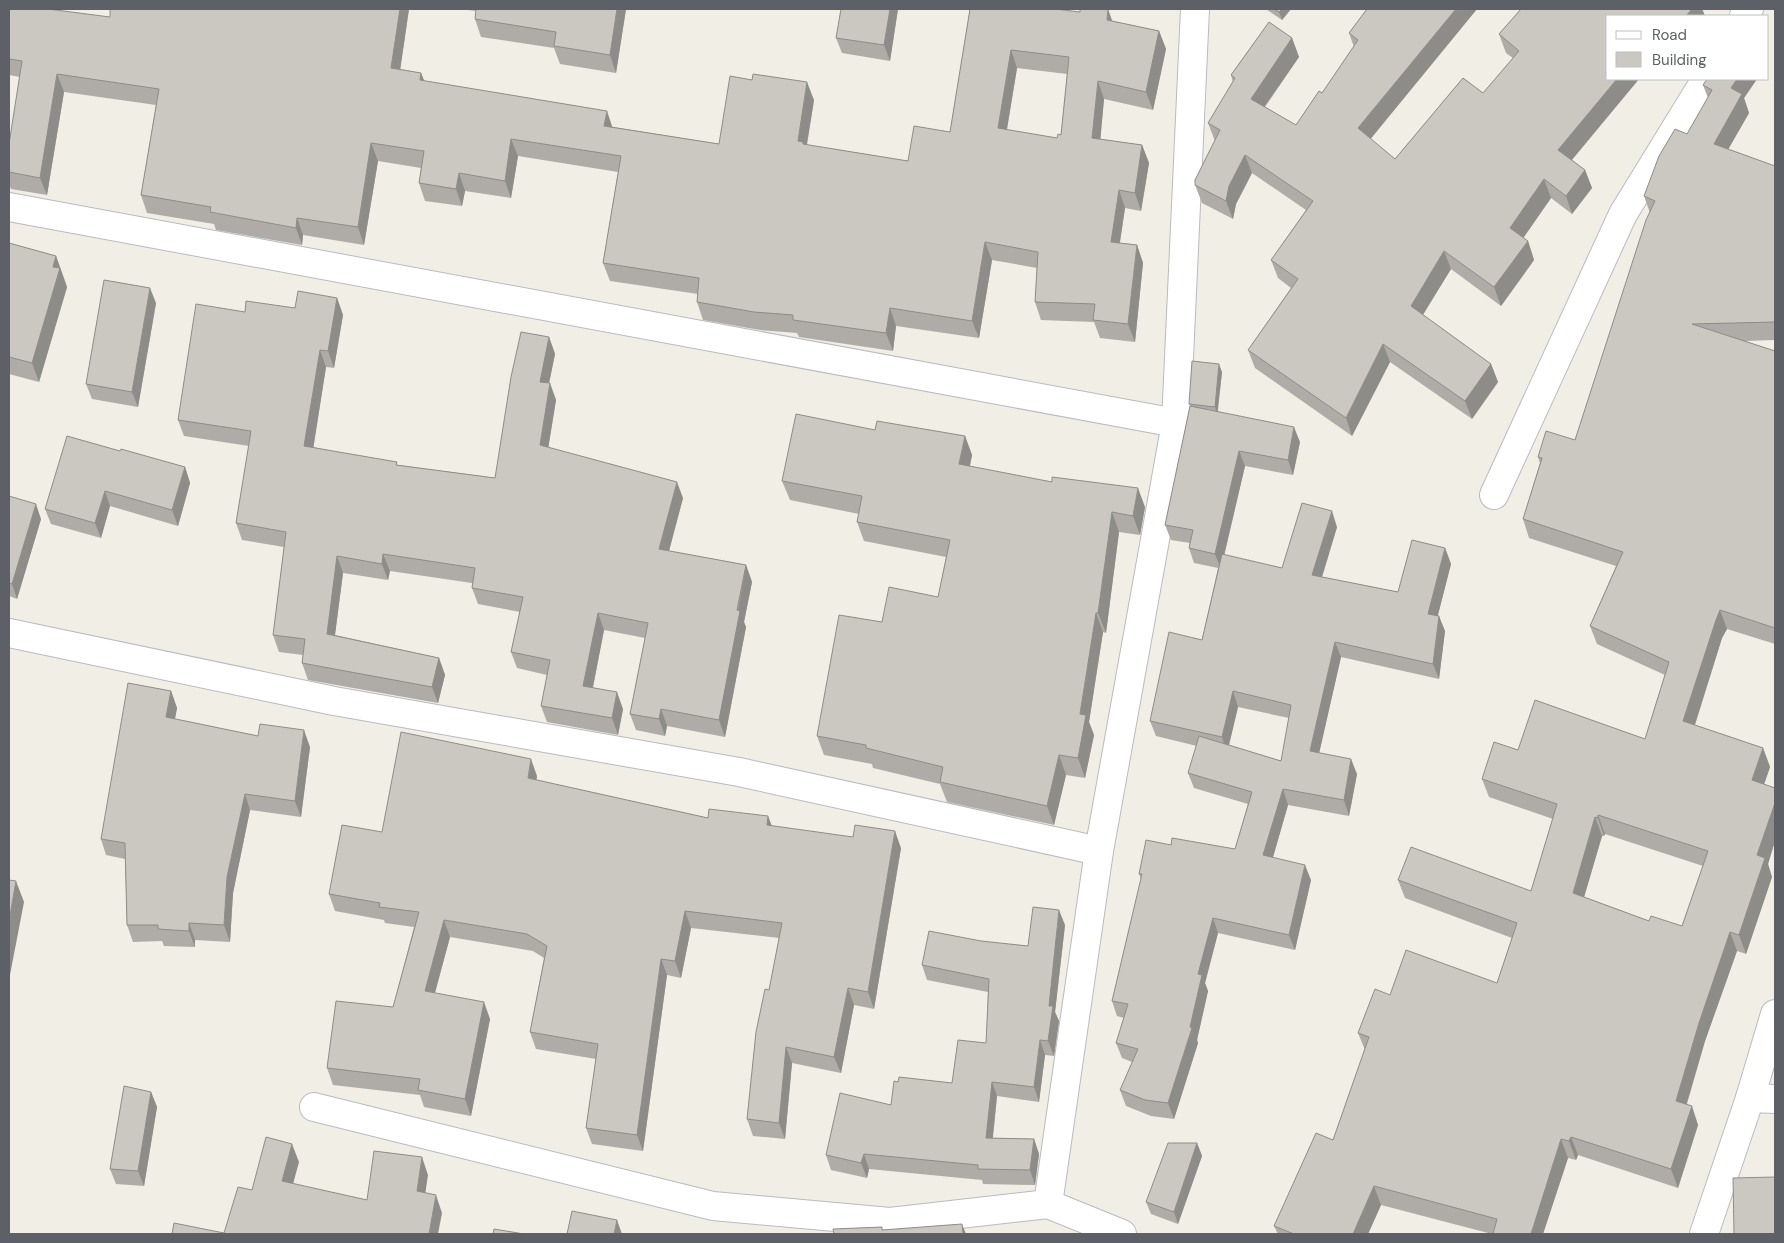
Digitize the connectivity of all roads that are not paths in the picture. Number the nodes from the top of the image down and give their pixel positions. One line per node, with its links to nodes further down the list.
1 (1195, 9): 4 (street)
2 (1705, 80): 5 (street)
3 (9, 207): 4 (street)
4 (1176, 424): 7 (street)
5 (1494, 495)
6 (9, 633): 7 (street)
7 (1099, 851): 11 (street)
8 (1775, 1014): 9 (street)
9 (1763, 1098): 13 (street)
10 (314, 1107): 11 (street)
11 (1048, 1204): 12 (street)
12 (1122, 1234)
13 (1704, 1234)

